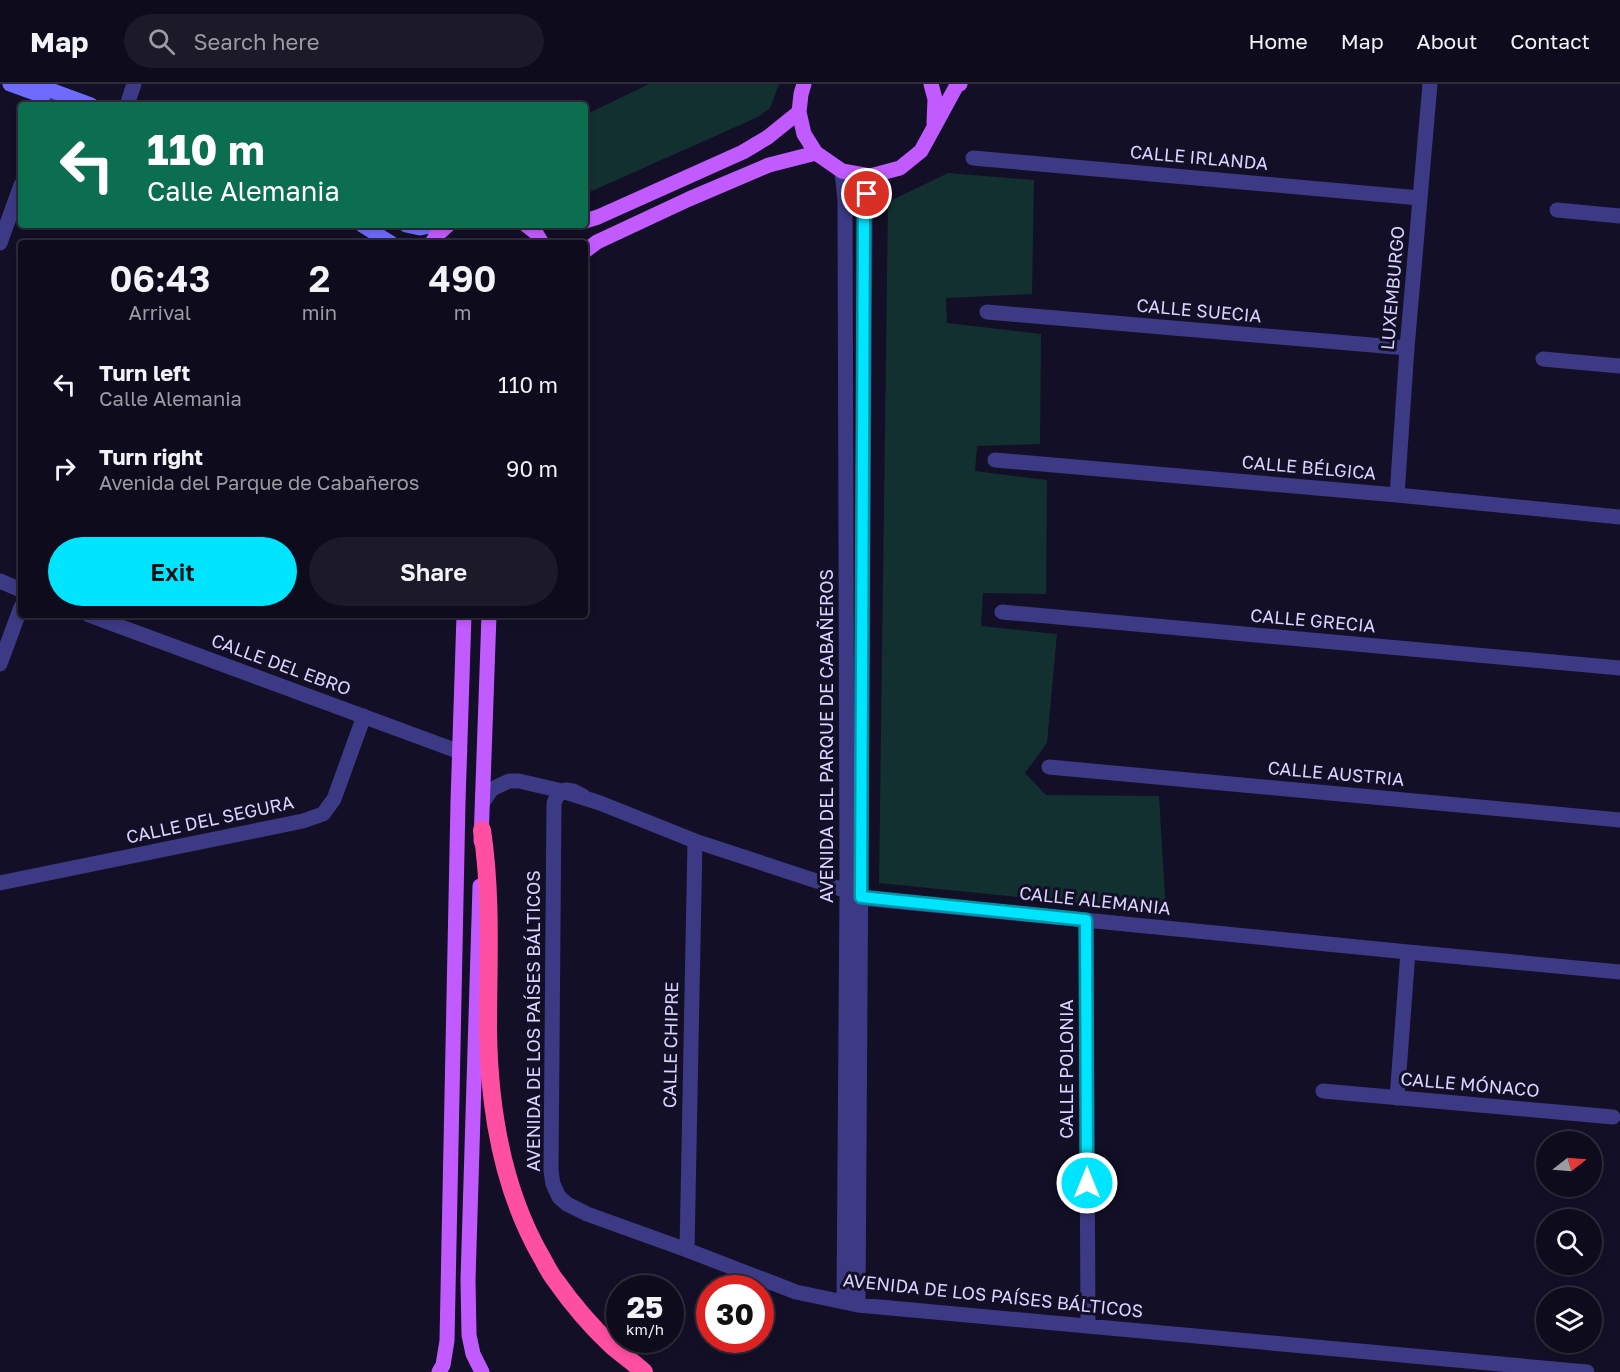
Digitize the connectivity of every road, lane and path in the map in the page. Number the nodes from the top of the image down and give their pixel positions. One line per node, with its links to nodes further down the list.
1 (10, 84): 8 (main road)
2 (34, 84): 9 (main road)
3 (134, 84): 10 (street)
4 (804, 84): 11 (main road)
5 (931, 84): 12 (main road)
6 (960, 84): 12 (main road)
7 (1430, 84): 18 (street, LUXEMBURGO)
8 (54, 102)
9 (83, 102)
10 (128, 102)
11 (799, 112): 13 (main road); 21 (main road)
12 (934, 126): 16 (main road)
13 (816, 153): 15 (main road); 29 (main road)
14 (973, 158): 18 (street, CALLE IRLANDA)
15 (842, 171): 16 (main road); 55 (street, AVENIDA DEL PARQUE DE CABAÑEROS)
16 (870, 176): 55 (street, AVENIDA DEL PARQUE DE CABAÑEROS)
17 (18, 193): 28 (street)
18 (1420, 198): 31 (street, LUXEMBURGO)
19 (1557, 210): 20 (street)
20 (1620, 216)
21 (588, 219)
22 (367, 228): 25 (main road)
23 (445, 228): 26 (main road)
24 (530, 228): 27 (main road)
25 (385, 240)
26 (434, 240)
27 (540, 240)
28 (0, 243)
29 (588, 249)
30 (987, 312): 31 (street, CALLE SUECIA)
31 (1407, 348): 35 (street, LUXEMBURGO)
32 (1543, 359): 33 (street)
33 (1620, 366)
34 (995, 460): 35 (street, CALLE BÉLGICA)
35 (1398, 495): 36 (street, CALLE BÉLGICA)
36 (1620, 517)
37 (0, 581): 38 (street)
38 (18, 589)
39 (1002, 612): 45 (street, CALLE GRECIA)
40 (18, 615): 44 (street)
41 (97, 618): 46 (street, CALLE DEL EBRO)
42 (464, 618): 47 (main road)
43 (489, 618): 50 (main road)
44 (0, 664)
45 (1620, 668)
46 (364, 716): 47 (street, CALLE DEL EBRO); 54 (street, CALLE DEL SEGURA)
47 (460, 752): 65 (main road)
48 (1049, 767): 51 (street, CALLE AUSTRIA)
49 (562, 791): 50 (street); 53 (street, CALLE ALEMANIA); 62 (street, AVENIDA DE LOS PAÍSES BÁLTICOS)
50 (483, 802): 52 (main road)
51 (1620, 820)
52 (482, 830): 66 (main road); 67 (highway)
53 (695, 841): 55 (street, CALLE ALEMANIA); 62 (street, CALLE CHIPRE)
54 (0, 883)
55 (854, 894): 56 (street, CALLE ALEMANIA); 63 (street, AVENIDA DEL PARQUE DE CABAÑEROS)
56 (1086, 920): 57 (street, CALLE ALEMANIA); 64 (street, CALLE POLONIA)
57 (1408, 952): 58 (street, CALLE ALEMANIA); 60 (street)
58 (1620, 972)
59 (1323, 1091): 60 (street, CALLE MÓNACO)
60 (1397, 1098): 61 (street, CALLE MÓNACO)
61 (1613, 1117)
62 (687, 1250): 63 (street, AVENIDA DE LOS PAÍSES BÁLTICOS)
63 (851, 1303): 64 (street, AVENIDA DE LOS PAÍSES BÁLTICOS)
64 (1088, 1325): 68 (street, AVENIDA DE LOS PAÍSES BÁLTICOS)
65 (439, 1372)
66 (482, 1372)
67 (644, 1372)
68 (1587, 1372)

